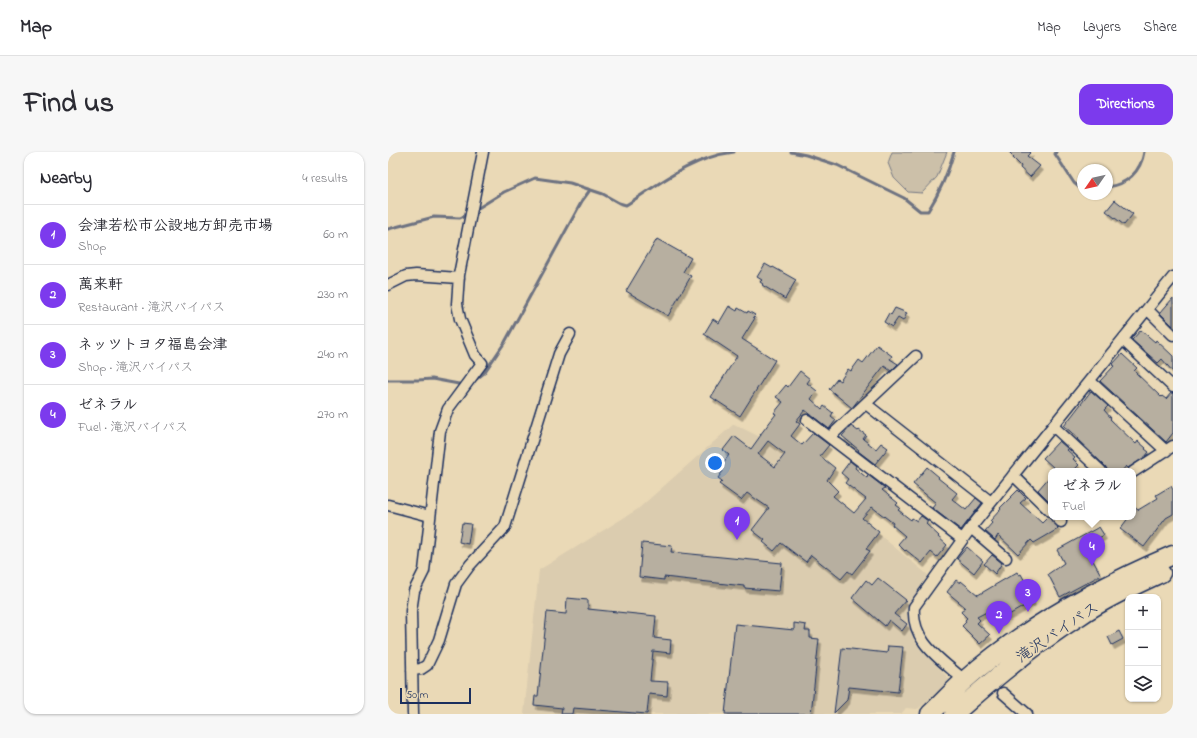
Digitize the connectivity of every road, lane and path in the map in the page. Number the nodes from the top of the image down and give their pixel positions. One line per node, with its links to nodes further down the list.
1 (483, 152): 2 (street)
2 (459, 278): 4 (street); 23 (street)
3 (1173, 278): 5 (street)
4 (388, 285)
5 (1148, 310): 7 (street); 8 (street)
6 (570, 334): 29 (street)
7 (1173, 335)
8 (1123, 340): 10 (street); 11 (street)
9 (916, 356): 12 (street)
10 (1090, 381): 14 (street); 16 (street)
11 (1173, 387)
12 (866, 404): 15 (street); 20 (street)
13 (807, 420): 15 (street)
14 (1053, 426): 17 (street); 19 (street)
15 (830, 437): 25 (street)
16 (1170, 449): 18 (street)
17 (1098, 468)
18 (1136, 470)
19 (1013, 475): 20 (street); 22 (street)
20 (991, 502): 24 (street)
21 (388, 505): 23 (street)
22 (1048, 509)
23 (430, 516): 29 (street)
24 (971, 528): 25 (street); 27 (street)
25 (962, 539): 30 (street)
26 (1173, 555): 30 (highway, 滝沢バイパス)
27 (1006, 558)
28 (1173, 568): 34 (highway, 滝沢バイパス)
29 (412, 670): 32 (street)
30 (964, 680): 33 (highway, 滝沢バイパス)
31 (1003, 693): 35 (street)
32 (413, 714)
33 (930, 714)
34 (954, 714)
35 (1027, 714)

